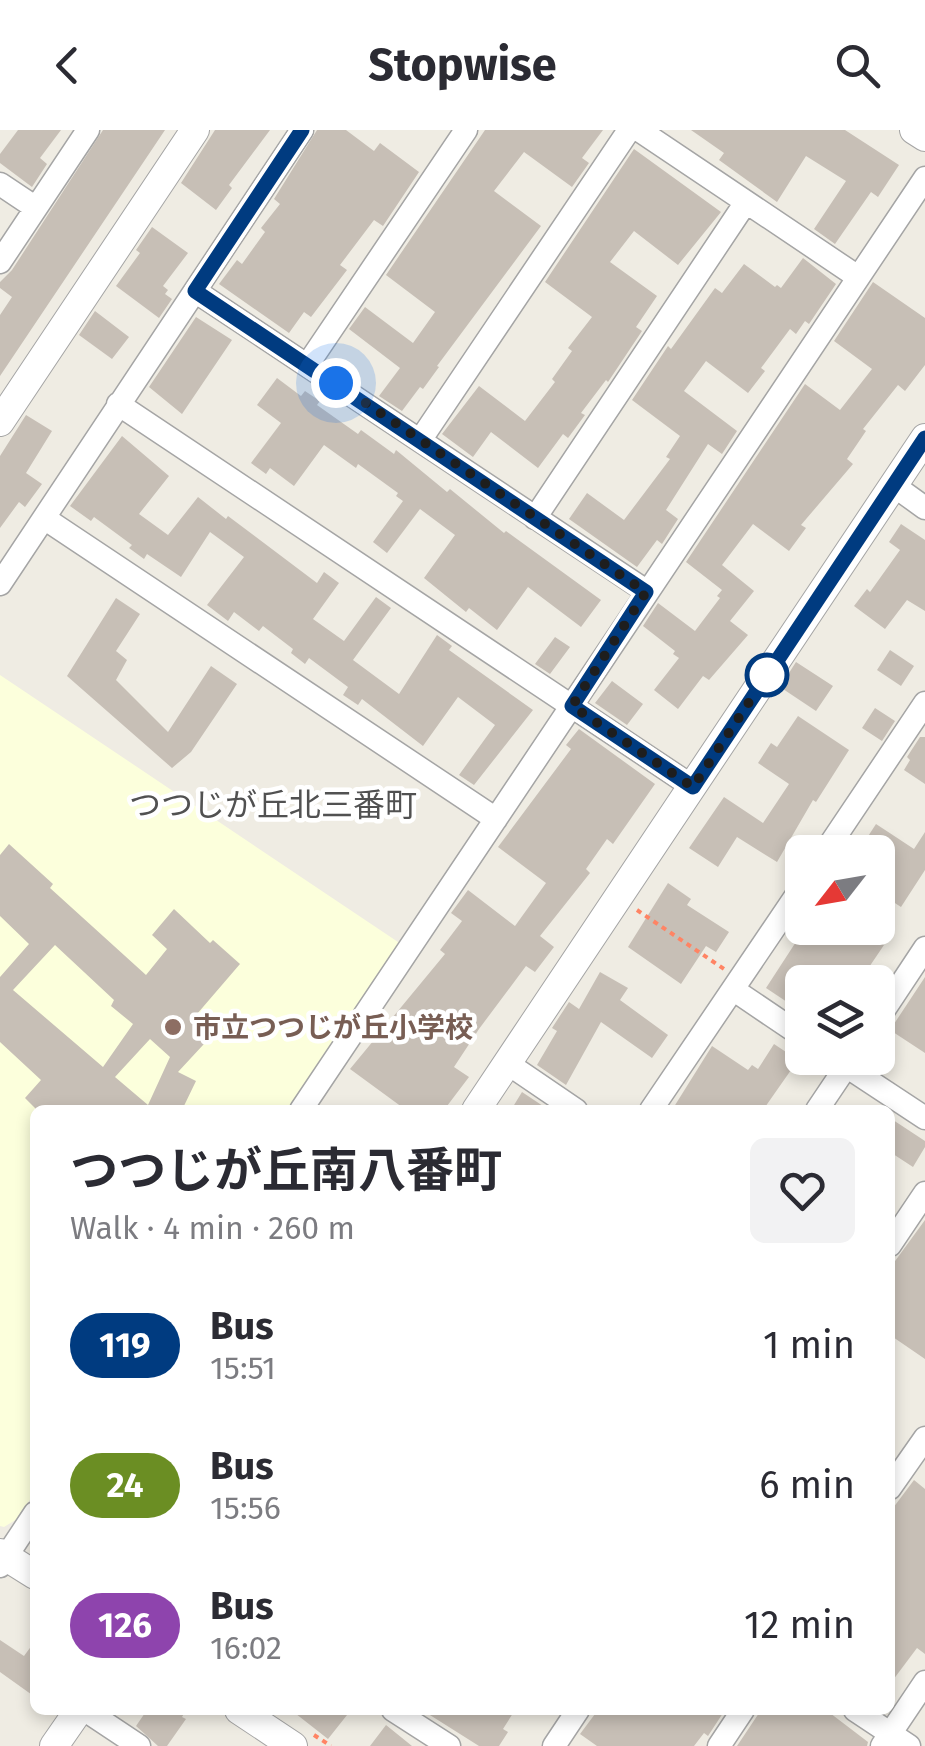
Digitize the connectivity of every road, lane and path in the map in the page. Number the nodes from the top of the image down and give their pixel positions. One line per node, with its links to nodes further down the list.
1 (88, 130): 12 (street)
2 (195, 130): 18 (street)
3 (302, 130): 15 (street)
4 (466, 130): 16 (street)
5 (629, 130): 20 (street)
6 (639, 130): 11 (street)
7 (914, 130): 8 (street)
8 (925, 137)
9 (925, 178): 14 (street)
10 (0, 184): 12 (street)
11 (746, 202): 14 (street); 24 (street)
12 (36, 208): 13 (street)
13 (0, 262)
14 (858, 277): 26 (street)
15 (195, 291): 16 (street); 17 (street)
16 (308, 364): 20 (street)
17 (118, 404): 23 (street); 28 (street)
18 (0, 422)
19 (925, 438): 21 (street)
20 (421, 439): 24 (street)
21 (893, 486): 22 (street); 29 (street)
22 (925, 508)
23 (44, 518): 25 (street); 30 (street)
24 (535, 518): 26 (street)
25 (0, 584)
26 (646, 592): 28 (street)
27 (925, 703): 31 (street)
28 (572, 706): 29 (street); 30 (street)
29 (693, 787): 32 (street)
30 (496, 819): 41 (street)
31 (836, 835)
32 (618, 898): 35 (path); 38 (street)
33 (785, 913): 35 (street)
34 (925, 948): 36 (street)
35 (737, 985): 37 (street); 44 (street)
36 (895, 993)
37 (785, 1023)
38 (507, 1063): 42 (street); 43 (street)
39 (836, 1075): 45 (street)
40 (865, 1075): 46 (street)
41 (304, 1105)
42 (479, 1105)
43 (569, 1105)
44 (654, 1105)
45 (820, 1105)
46 (925, 1118)
47 (925, 1192): 48 (street)
48 (895, 1237)
49 (925, 1438): 50 (street)
50 (895, 1481)
51 (30, 1520): 52 (street)
52 (2, 1558): 53 (street)
53 (30, 1573)
54 (925, 1682): 62 (street)
55 (78, 1715): 63 (street)
56 (90, 1715): 64 (street)
57 (250, 1715): 65 (street)
58 (408, 1715): 66 (street)
59 (575, 1715): 67 (street)
60 (740, 1715): 68 (street)
61 (861, 1715): 62 (street)
62 (894, 1742)
63 (54, 1746)
64 (139, 1746)
65 (293, 1746)
66 (449, 1746)
67 (554, 1746)
68 (719, 1746)

